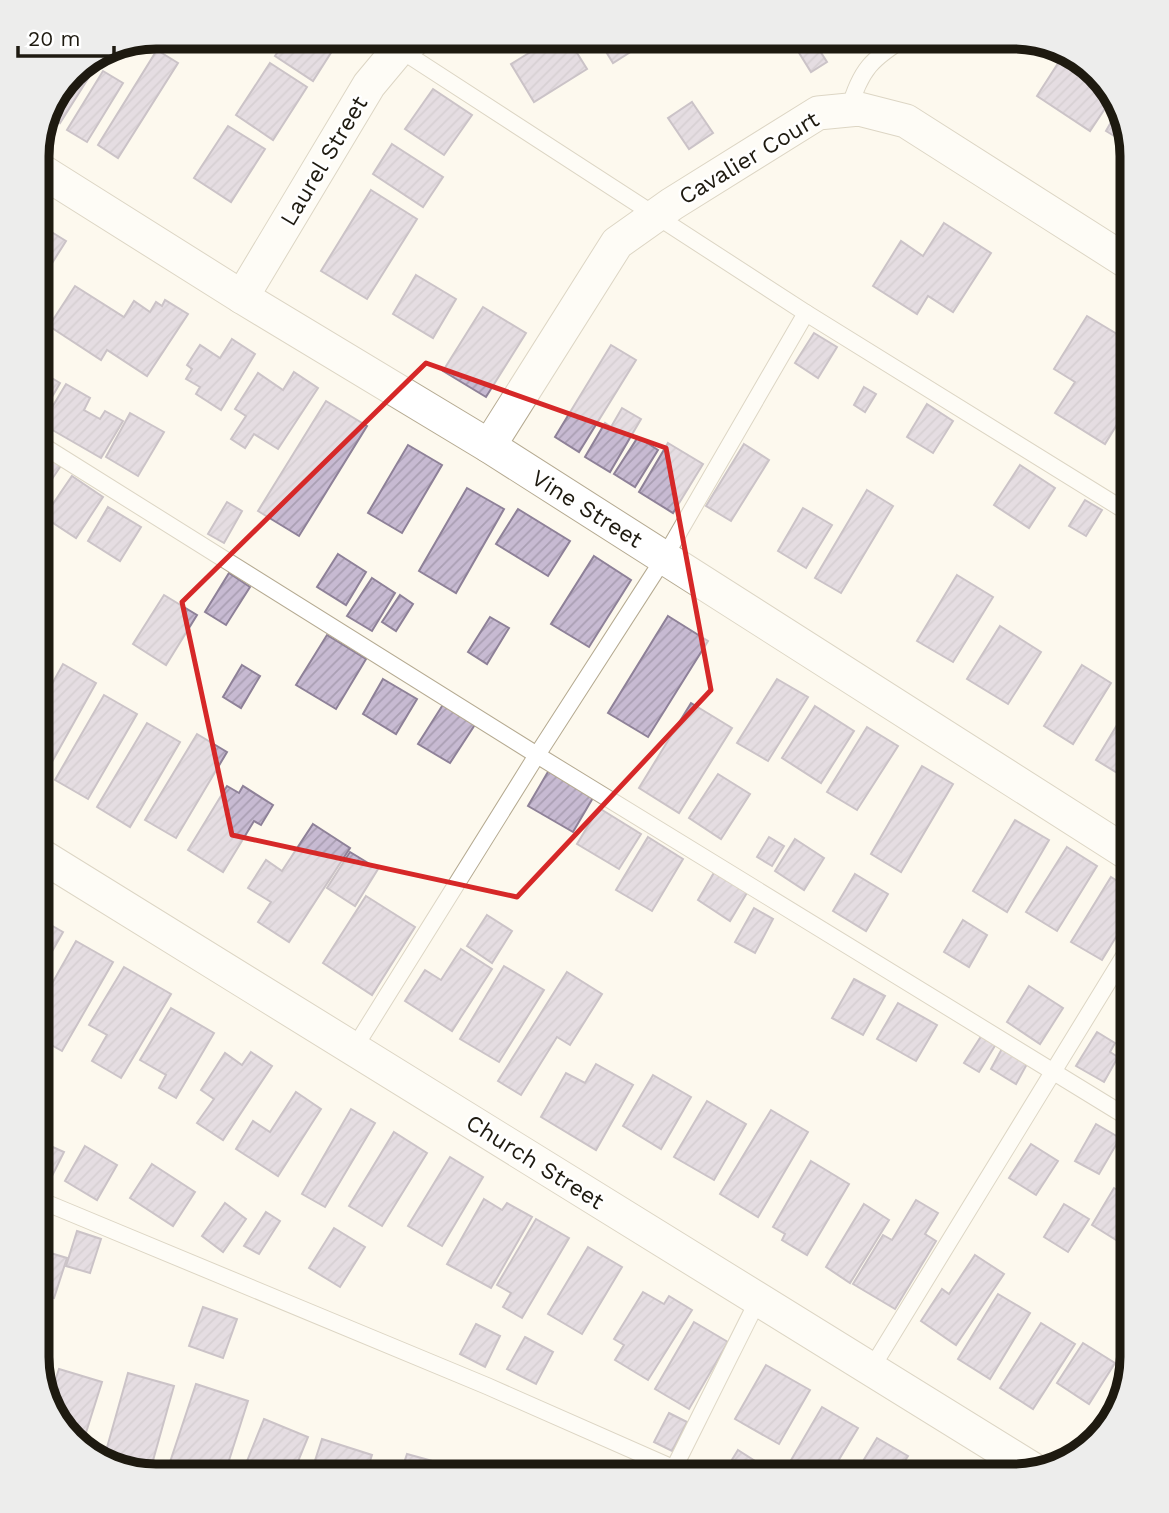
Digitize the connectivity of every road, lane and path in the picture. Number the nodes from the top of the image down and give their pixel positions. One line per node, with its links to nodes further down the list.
1 (402, 49): 8 (street, Laurel Street)
2 (417, 49): 6 (lane)
3 (887, 49): 4 (lane)
4 (849, 110): 6 (street, Cavalier Court); 7 (street, Cavalier Court)
5 (49, 176): 8 (street, Vine Street)
6 (655, 216): 9 (lane); 10 (street, Cavalier Court)
7 (1120, 257)
8 (242, 297): 10 (street, Vine Street)
9 (806, 313): 12 (lane); 13 (lane)
10 (489, 446): 13 (street, Vine Street)
11 (49, 450): 14 (lane)
12 (1120, 508)
13 (664, 558): 14 (lane); 15 (street, Vine Street)
14 (537, 755): 18 (lane); 19 (lane)
15 (1120, 848)
16 (49, 860): 18 (street, Church Street)
17 (1120, 963): 19 (lane)
18 (353, 1049): 22 (street, Church Street)
19 (1053, 1072): 20 (lane); 23 (lane)
20 (1120, 1113)
21 (49, 1204): 25 (lane)
22 (758, 1300): 23 (street, Church Street); 26 (lane)
23 (871, 1370): 24 (street, Church Street)
24 (1023, 1463)
25 (654, 1464)
26 (675, 1464)

